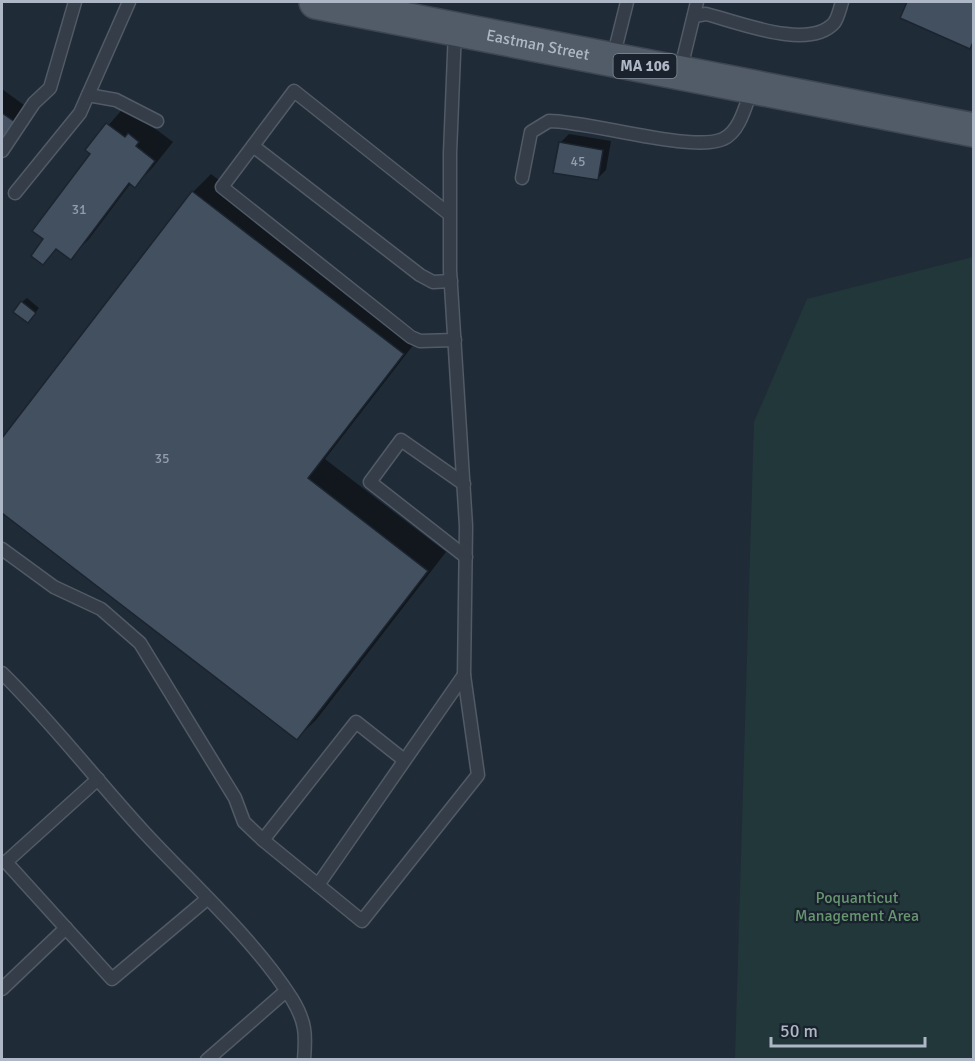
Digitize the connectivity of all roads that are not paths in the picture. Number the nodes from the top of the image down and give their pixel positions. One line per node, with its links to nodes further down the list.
1 (75, 2): 16 (lane)
2 (129, 2): 12 (lane)
3 (316, 2): 8 (main road, Eastman Street / MA 106)
4 (627, 2): 9 (lane)
5 (697, 2): 7 (lane)
6 (842, 2): 7 (lane)
7 (694, 16): 10 (lane)
8 (455, 29): 9 (main road, Eastman Street / MA 106); 19 (lane)
9 (612, 60): 10 (main road, Eastman Street / MA 106)
10 (679, 73): 11 (main road, Eastman Street / MA 106)
11 (753, 87): 14 (main road, Eastman Street / MA 106); 17 (lane)
12 (88, 95): 13 (lane); 18 (lane)
13 (157, 121)
14 (974, 130)
15 (253, 146): 19 (lane); 20 (lane); 21 (lane)
16 (2, 151)
17 (522, 178)
18 (15, 193)
19 (449, 213): 20 (lane)
20 (451, 281): 21 (lane)
21 (455, 340): 22 (lane)
22 (464, 484): 24 (lane); 24 (lane)
23 (2, 549): 29 (lane)
24 (466, 557): 26 (lane)
25 (2, 673): 28 (lane)
26 (464, 675): 27 (lane); 30 (lane)
27 (404, 760): 29 (lane); 30 (lane)
28 (98, 779): 31 (lane); 32 (lane)
29 (263, 840): 30 (lane)
30 (318, 885)
31 (207, 899): 32 (lane); 34 (lane)
32 (66, 928): 33 (lane)
33 (2, 989)
34 (286, 991): 35 (lane); 36 (lane)
35 (207, 1059)
36 (304, 1059)

